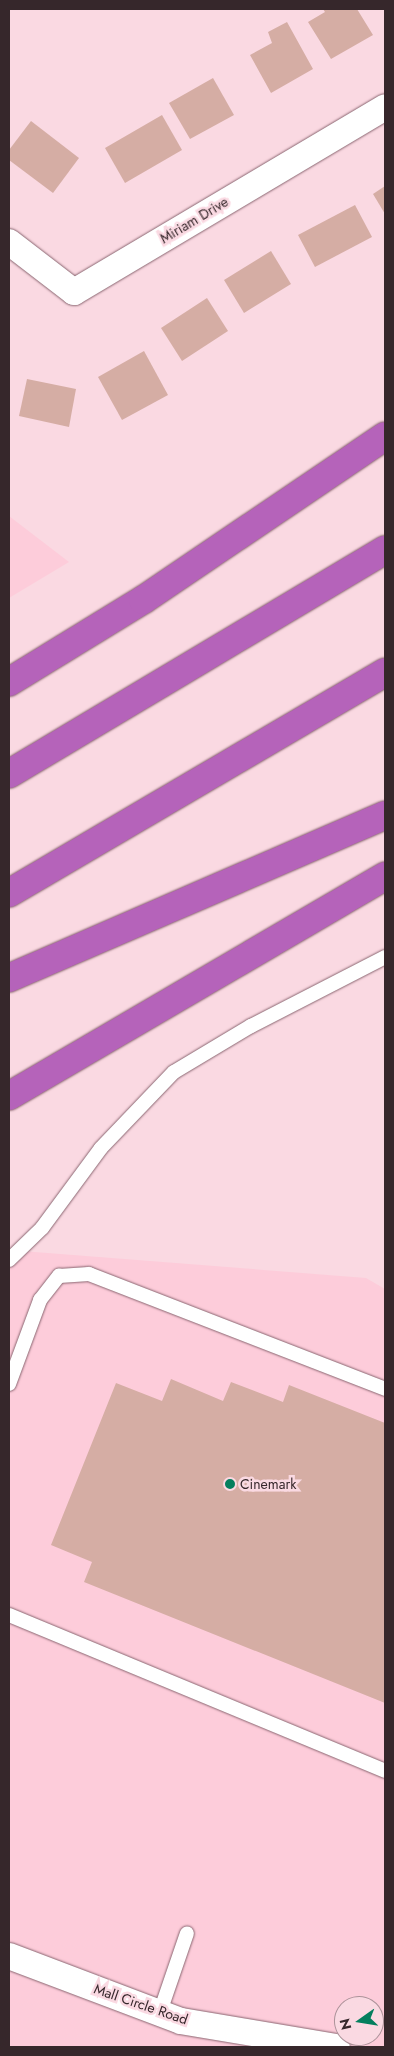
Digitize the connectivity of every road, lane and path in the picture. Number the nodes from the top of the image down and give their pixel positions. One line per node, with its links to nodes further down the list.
1 (385, 106): 2 (street, Miriam Drive)
2 (9, 242)
3 (385, 436): 6 (highway)
4 (385, 550): 7 (highway)
5 (385, 672): 10 (highway)
6 (9, 682)
7 (9, 774)
8 (385, 815): 12 (highway)
9 (385, 876): 13 (highway)
10 (9, 892)
11 (385, 957): 14 (lane)
12 (9, 978)
13 (9, 1096)
14 (9, 1260)
15 (9, 1384): 16 (lane)
16 (385, 1390)
17 (9, 1615): 18 (lane)
18 (385, 1771)
19 (187, 1933): 21 (lane)
20 (9, 1956): 21 (street, Mall Circle Road)
21 (160, 2012): 22 (street, Mall Circle Road)
22 (338, 2047)

